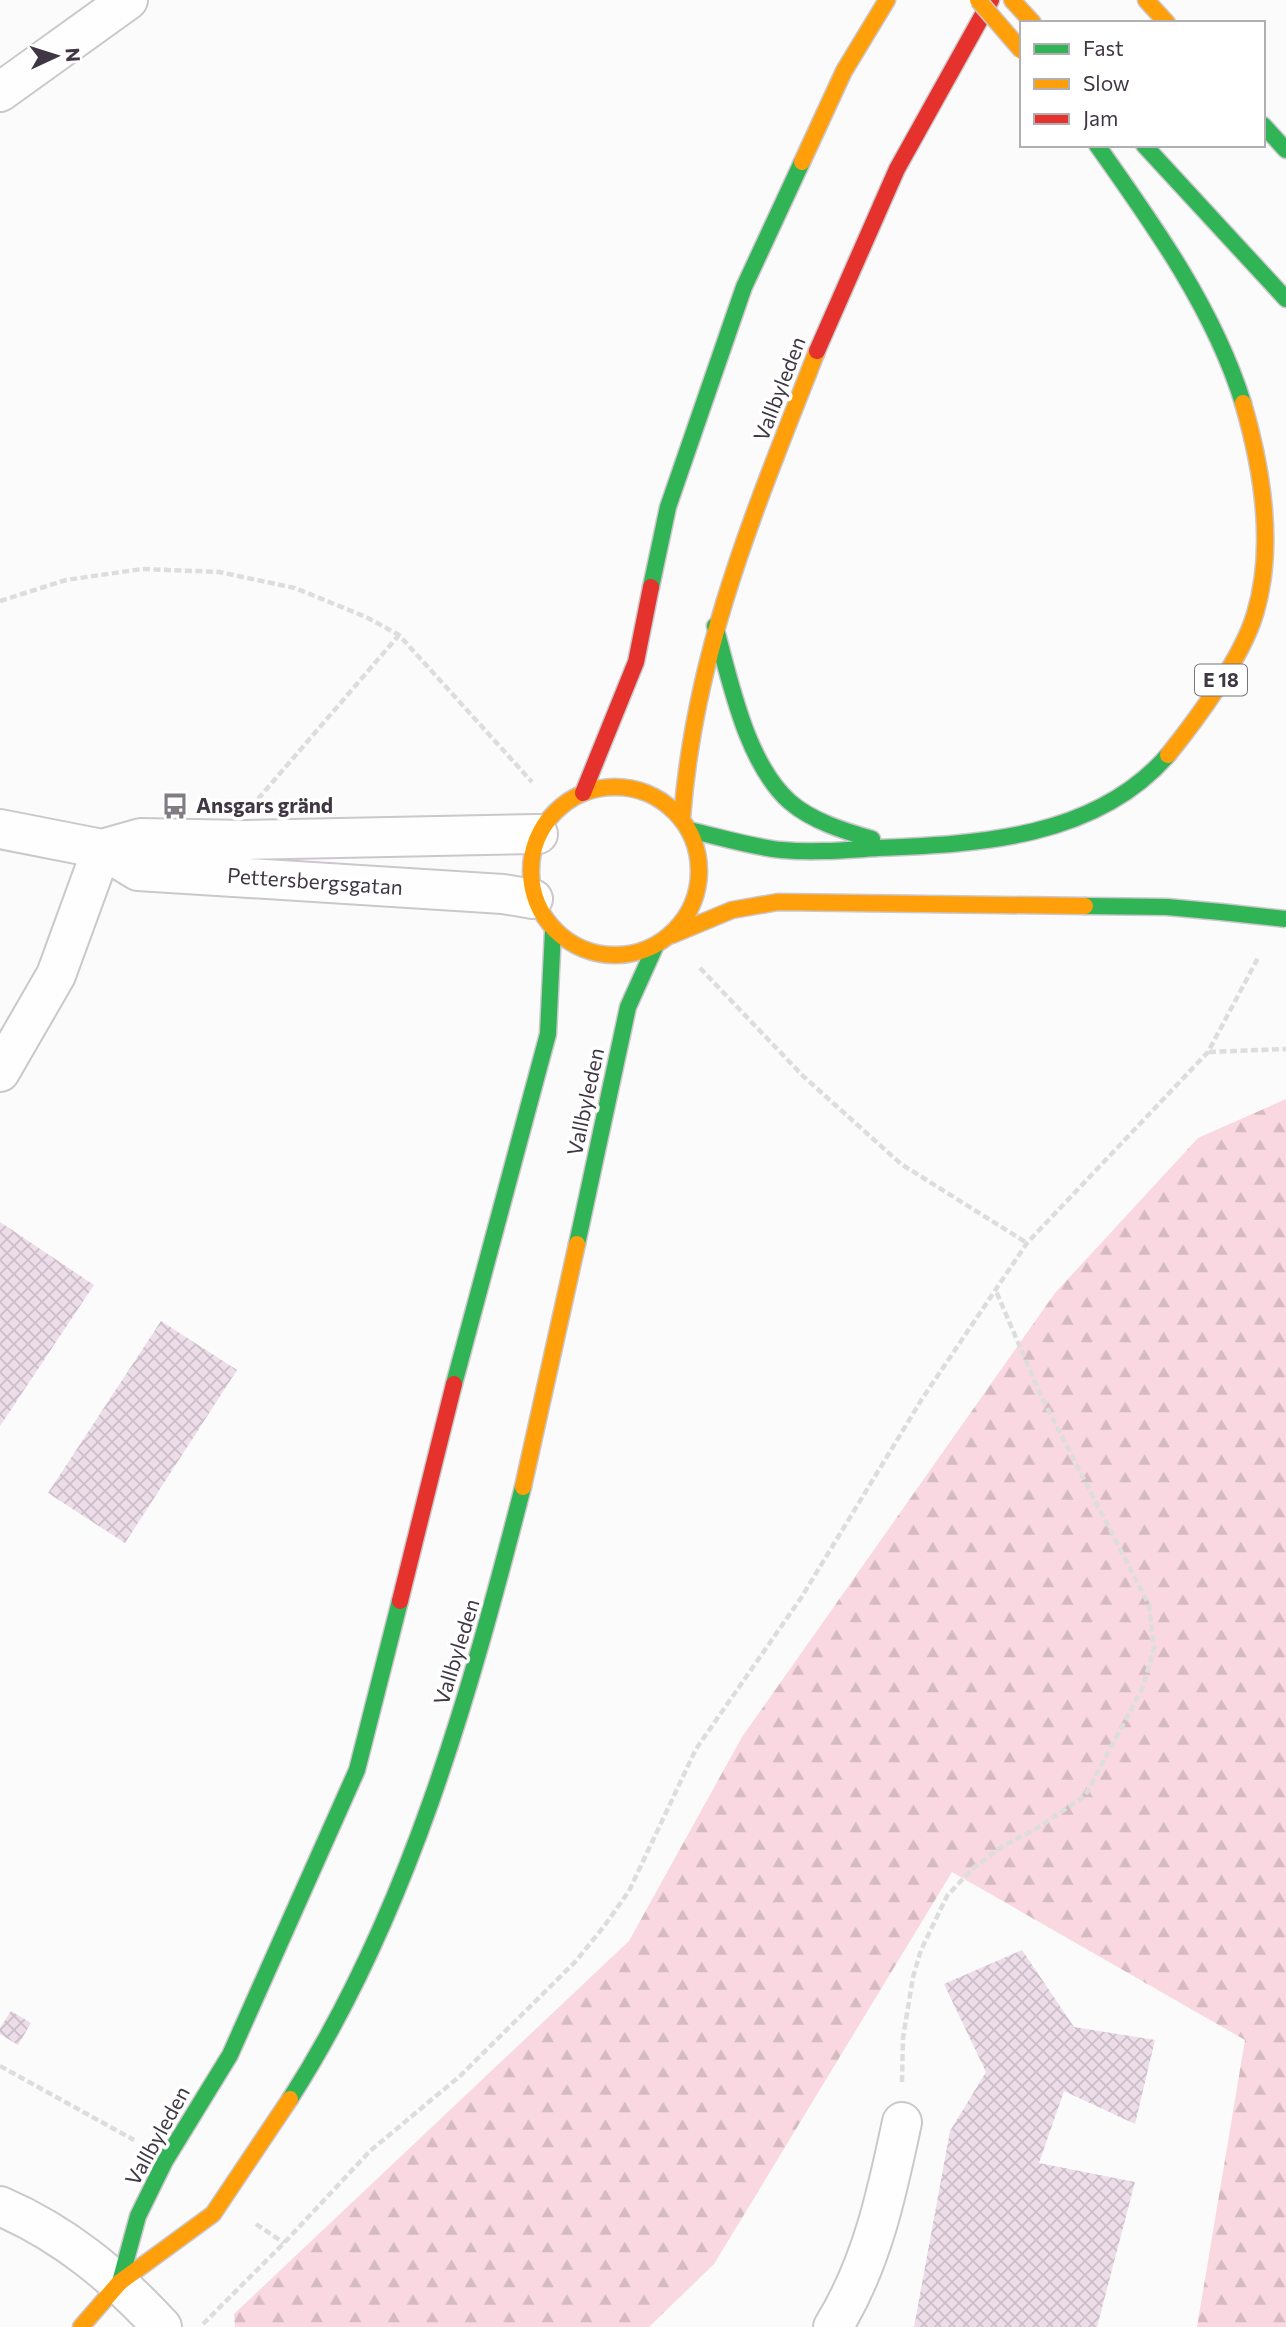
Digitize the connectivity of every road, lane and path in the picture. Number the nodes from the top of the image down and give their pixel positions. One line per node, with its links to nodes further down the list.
1 (128, 0): 10 (street)
2 (887, 0): 20 (main road)
3 (978, 0): 9 (main road, bridge)
4 (991, 0): 17 (main road, Vallbyleden)
5 (1012, 0): 7 (main road)
6 (1146, 0): 8 (main road)
7 (1031, 21)
8 (1165, 21)
9 (1020, 49)
10 (0, 92)
11 (1265, 127): 14 (main road)
12 (1098, 147): 25 (main road, E 18)
13 (1146, 147): 15 (main road)
14 (1286, 150)
15 (1286, 299)
16 (0, 601): 18 (path)
17 (715, 626): 22 (main road, Vallbyleden); 25 (main road, E 18)
18 (399, 635): 19 (path); 21 (path)
19 (532, 782)
20 (583, 793): 22 (main road); 24 (main road)
21 (249, 809)
22 (686, 824): 25 (main road, E 18); 30 (main road)
23 (0, 829): 26 (street, Pettersbergsgatan)
24 (538, 834): 26 (street, Pettersbergsgatan); 27 (main road)
25 (908, 848)
26 (102, 849): 27 (street, Pettersbergsgatan); 36 (street)
27 (533, 898): 29 (main road)
28 (1286, 919): 30 (main road, bridge)
29 (552, 931): 31 (main road); 43 (main road, Vallbyleden)
30 (672, 935): 31 (main road)
31 (655, 947): 43 (main road, Vallbyleden)
32 (1262, 952): 35 (path)
33 (699, 967): 37 (path)
34 (1286, 1049): 35 (path)
35 (1208, 1052): 37 (path)
36 (0, 1072)
37 (1027, 1243): 38 (path)
38 (995, 1290): 40 (path); 46 (path)
39 (0, 2066): 41 (path)
40 (902, 2122): 47 (street)
41 (140, 2143)
42 (0, 2206): 43 (street)
43 (120, 2282): 44 (main road, Vallbyleden); 45 (street)
44 (81, 2327)
45 (162, 2327)
46 (200, 2327)
47 (833, 2327)

